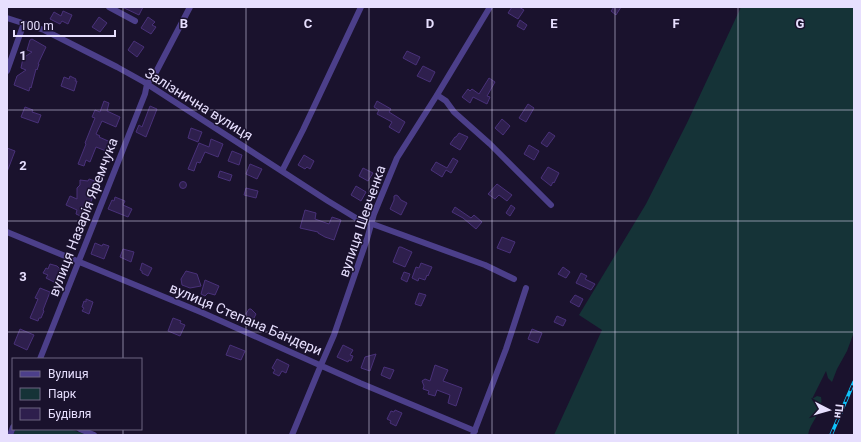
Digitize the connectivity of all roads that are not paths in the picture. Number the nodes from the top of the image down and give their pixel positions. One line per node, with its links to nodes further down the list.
1 (109, 7): 6 (street)
2 (190, 7): 9 (street, вулиця Назарія Яремчука)
3 (362, 7): 11 (street)
4 (490, 7): 10 (street, вулиця Шевченка)
5 (7, 18): 7 (street, Залізнична вулиця)
6 (135, 21)
7 (24, 23): 8 (street); 9 (street, Залізнична вулиця)
8 (7, 71)
9 (147, 84): 11 (street, Залізнична вулиця); 15 (street, вулиця Назарія Яремчука)
10 (438, 95): 12 (street); 13 (street, вулиця Шевченка)
11 (282, 171): 13 (street, Залізнична вулиця)
12 (551, 204)
13 (371, 222): 16 (street, Залізнична вулиця); 19 (street, вулиця Шевченка)
14 (7, 232): 15 (street, вулиця Степана Бандери)
15 (79, 262): 18 (street, вулиця Назарія Яремчука); 19 (street, вулиця Степана Бандери)
16 (514, 279)
17 (526, 288): 21 (street)
18 (40, 358)
19 (321, 365): 21 (street, вулиця Степана Бандери); 23 (street, вулиця Шевченка)
20 (82, 430): 22 (street)
21 (474, 433)
22 (94, 435)
23 (292, 435)

